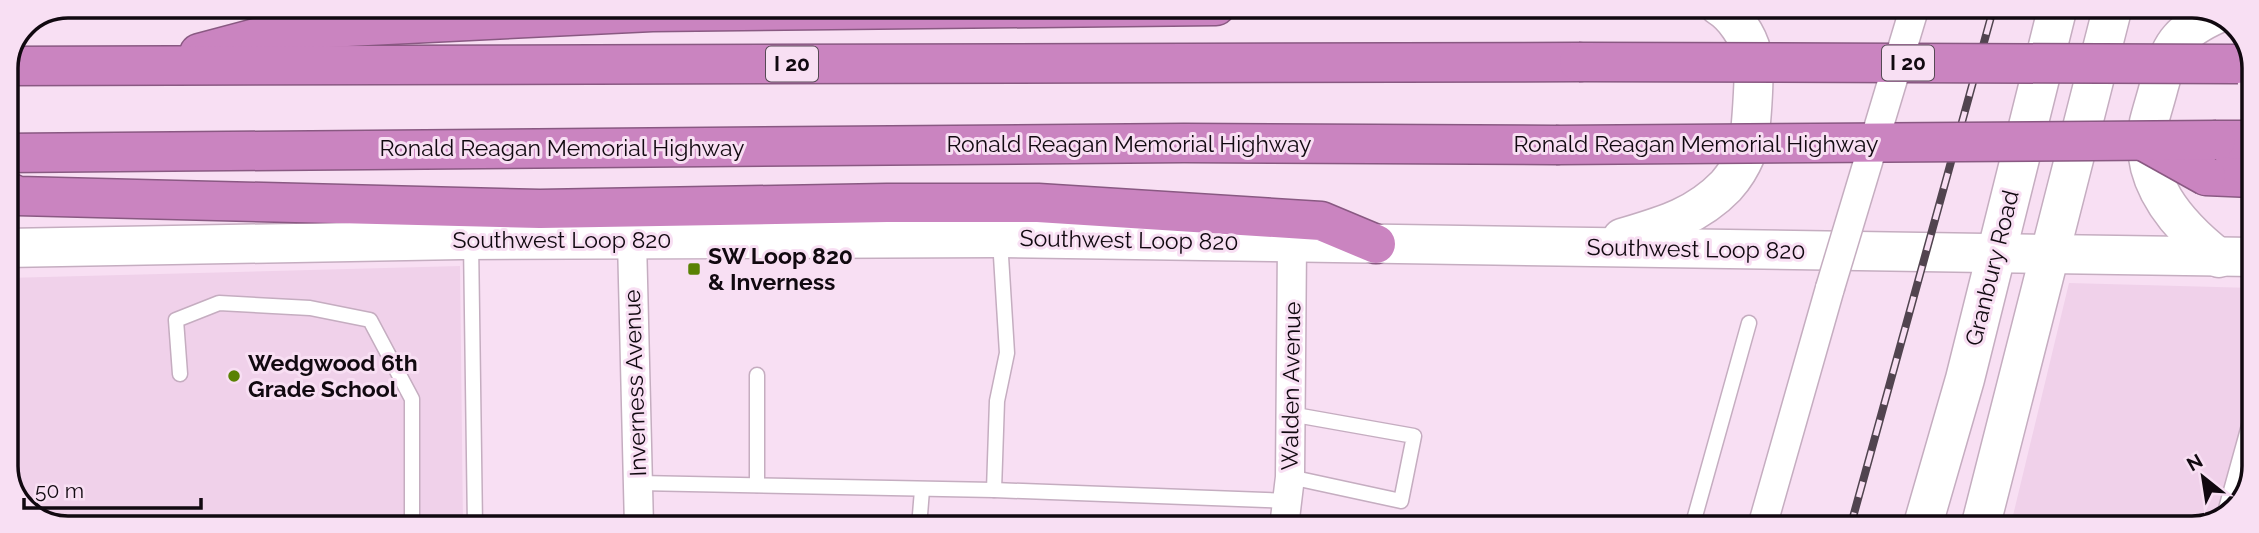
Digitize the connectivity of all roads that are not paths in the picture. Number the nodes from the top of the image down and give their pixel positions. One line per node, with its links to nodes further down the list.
1 (539, 18): 9 (highway)
2 (1732, 18): 20 (main road)
3 (1911, 18): 41 (street, bridge)
4 (2055, 18): 22 (main road, Granbury Road)
5 (2110, 18): 23 (main road)
6 (2207, 20): 24 (main road)
7 (2241, 64): 9 (highway, I 20, bridge)
8 (18, 66): 9 (highway, I 20)
9 (147, 67)
10 (2235, 140): 11 (highway, Ronald Reagan Memorial Highway, bridge)
11 (2143, 141): 12 (highway, Ronald Reagan Memorial Highway, bridge); 13 (highway, bridge)
12 (18, 153)
13 (2241, 177)
14 (18, 196): 19 (highway)
15 (1000, 238): 17 (main road, Southwest Loop 820); 18 (main road, Southwest Loop 820); 33 (lane)
16 (471, 240): 17 (main road, Southwest Loop 820); 21 (main road, Southwest Loop 820); 37 (lane)
17 (632, 240): 30 (street, Inverness Avenue)
18 (1292, 243): 19 (main road, Southwest Loop 820); 28 (street, Walden Avenue)
19 (1376, 244): 20 (main road, Southwest Loop 820)
20 (1593, 247): 22 (main road, Southwest Loop 820)
21 (18, 248)
22 (1995, 253): 23 (main road, Southwest Loop 820); 42 (main road, Granbury Road)
23 (2048, 255): 24 (main road, Southwest Loop 820); 43 (main road)
24 (2236, 258)
25 (1749, 323): 40 (lane)
26 (180, 374): 36 (lane)
27 (757, 375): 31 (lane)
28 (1290, 414): 35 (street, Walden Avenue); 35 (lane)
29 (2242, 451): 34 (lane)
30 (639, 483): 31 (lane); 38 (street, Inverness Avenue)
31 (757, 485): 32 (lane)
32 (922, 489): 33 (lane); 39 (lane)
33 (994, 490): 35 (lane)
34 (2229, 499)
35 (1288, 501)
36 (412, 516)
37 (475, 516)
38 (639, 516)
39 (920, 516)
40 (1695, 516)
41 (1765, 516)
42 (1925, 516)
43 (1983, 516)

